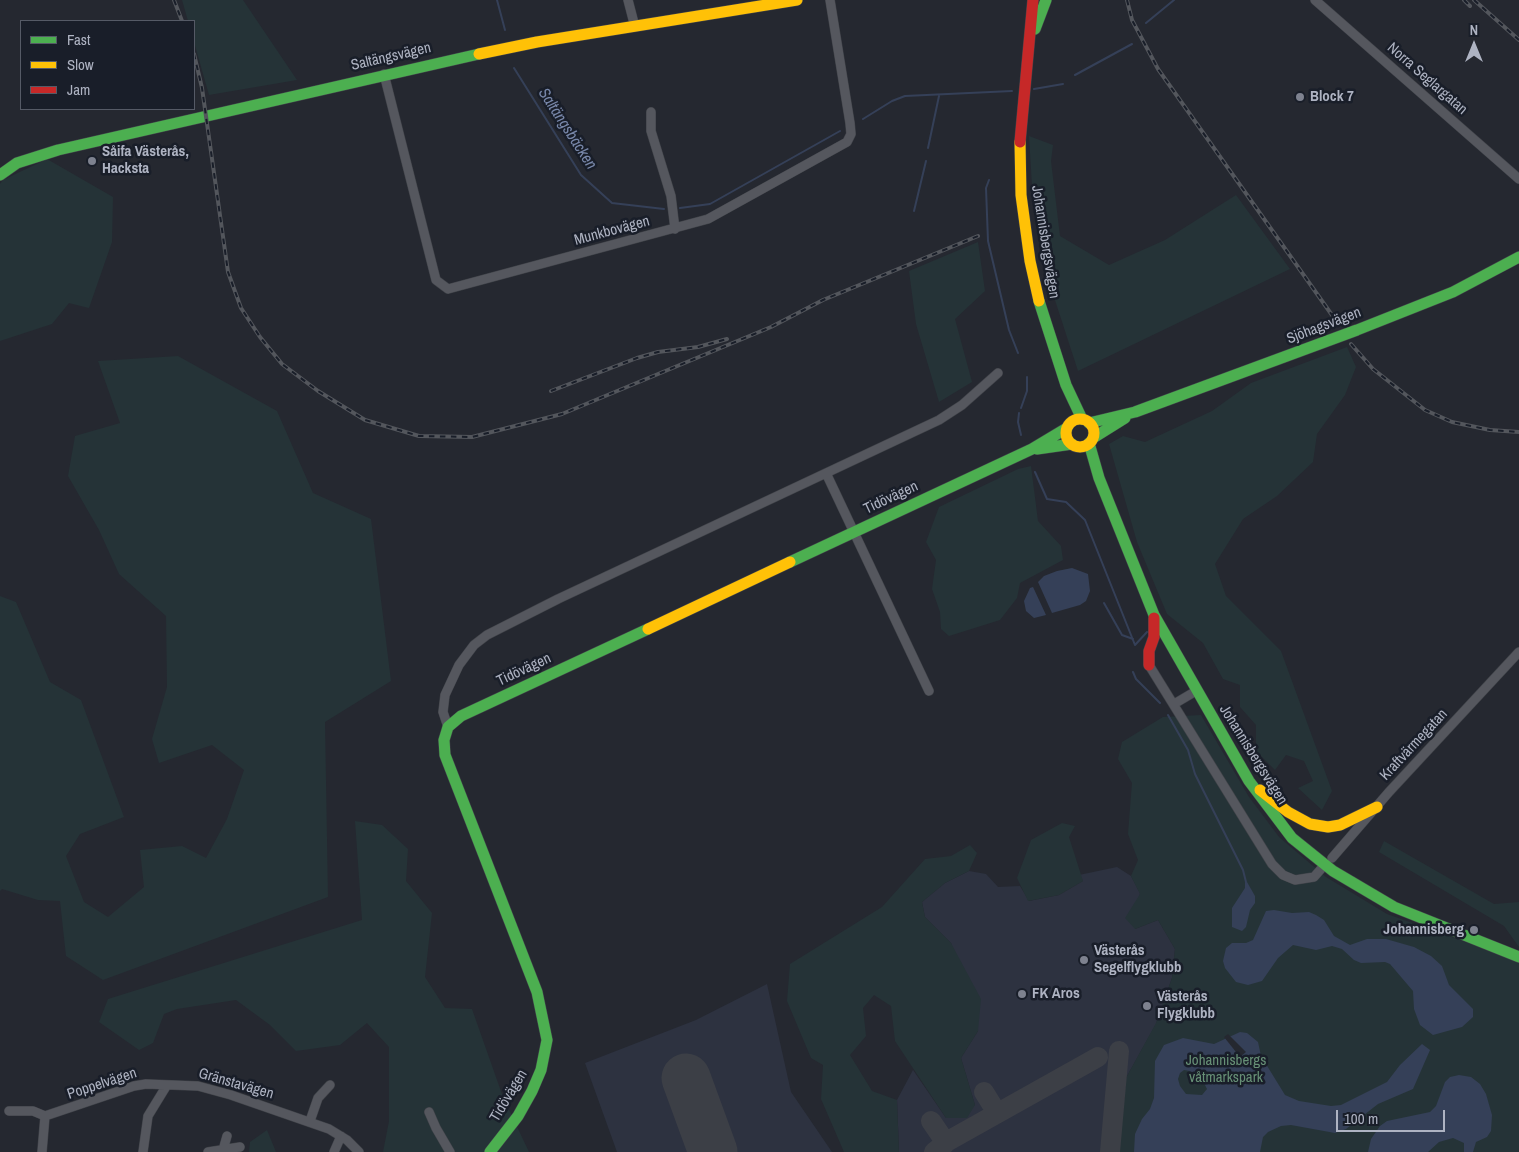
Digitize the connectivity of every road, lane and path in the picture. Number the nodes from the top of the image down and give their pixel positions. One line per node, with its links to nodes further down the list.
1 (628, 0): 7 (street)
2 (797, 0): 7 (main road, Saltängsvägen)
3 (830, 0): 13 (street, Munkbovägen)
4 (1033, 0): 8 (main road, Johannisbergsvägen)
5 (1046, 0): 8 (main road, Johannisbergsvägen)
6 (1316, 0): 12 (street, Norra Seglargatan)
7 (635, 27): 9 (main road, Saltängsvägen)
8 (1030, 41): 16 (main road, Johannisbergsvägen)
9 (384, 74): 11 (main road, Saltängsvägen); 13 (street, Munkbovägen)
10 (651, 112): 13 (street)
11 (0, 175)
12 (1519, 179)
13 (675, 229)
14 (1519, 257): 17 (main road, Sjöhagsvägen)
15 (998, 373): 23 (street)
16 (1066, 385): 18 (main road, Johannisbergsvägen); 19 (main road, Johannisbergsvägen)
17 (1135, 412): 18 (main road, Sjöhagsvägen); 20 (main road, Sjöhagsvägen)
18 (1086, 421): 19 (main road); 20 (main road)
19 (1069, 425): 21 (main road); 22 (main road, Tidövägen)
20 (1091, 440): 21 (main road); 24 (main road, Johannisbergsvägen)
21 (1075, 445): 22 (main road, Tidövägen); 24 (main road, Johannisbergsvägen)
22 (1032, 449): 25 (main road, Tidövägen)
23 (826, 473): 25 (street); 32 (street)
24 (1099, 478): 26 (main road, Johannisbergsvägen)
25 (854, 532): 29 (street); 32 (main road, Tidövägen)
26 (1154, 615): 28 (main road); 30 (main road, Johannisbergsvägen)
27 (1519, 652): 34 (street, Kraftvärmegatan)
28 (1149, 665): 31 (street)
29 (929, 691)
30 (1196, 691): 31 (street); 33 (main road, Johannisbergsvägen)
31 (1174, 704): 36 (street)
32 (448, 727): 54 (main road, Tidövägen)
33 (1249, 781): 34 (main road); 37 (main road, Johannisbergsvägen)
34 (1377, 807): 35 (street, Kraftvärmegatan)
35 (1332, 858)
36 (1321, 869)
37 (1519, 957)
38 (167, 1085): 42 (street, Poppelvägen); 43 (street, Gränstavägen); 49 (street)
39 (330, 1085): 43 (street)
40 (9, 1111): 42 (street)
41 (429, 1112): 53 (street)
42 (46, 1116): 48 (street)
43 (310, 1121): 45 (street, Gränstavägen)
44 (227, 1136): 47 (street)
45 (341, 1136): 51 (street); 52 (street, Gränstavägen)
46 (240, 1147): 47 (street)
47 (223, 1150): 50 (street)
48 (42, 1152)
49 (143, 1152)
50 (208, 1152)
51 (334, 1152)
52 (359, 1152)
53 (450, 1152)
54 (490, 1152)

